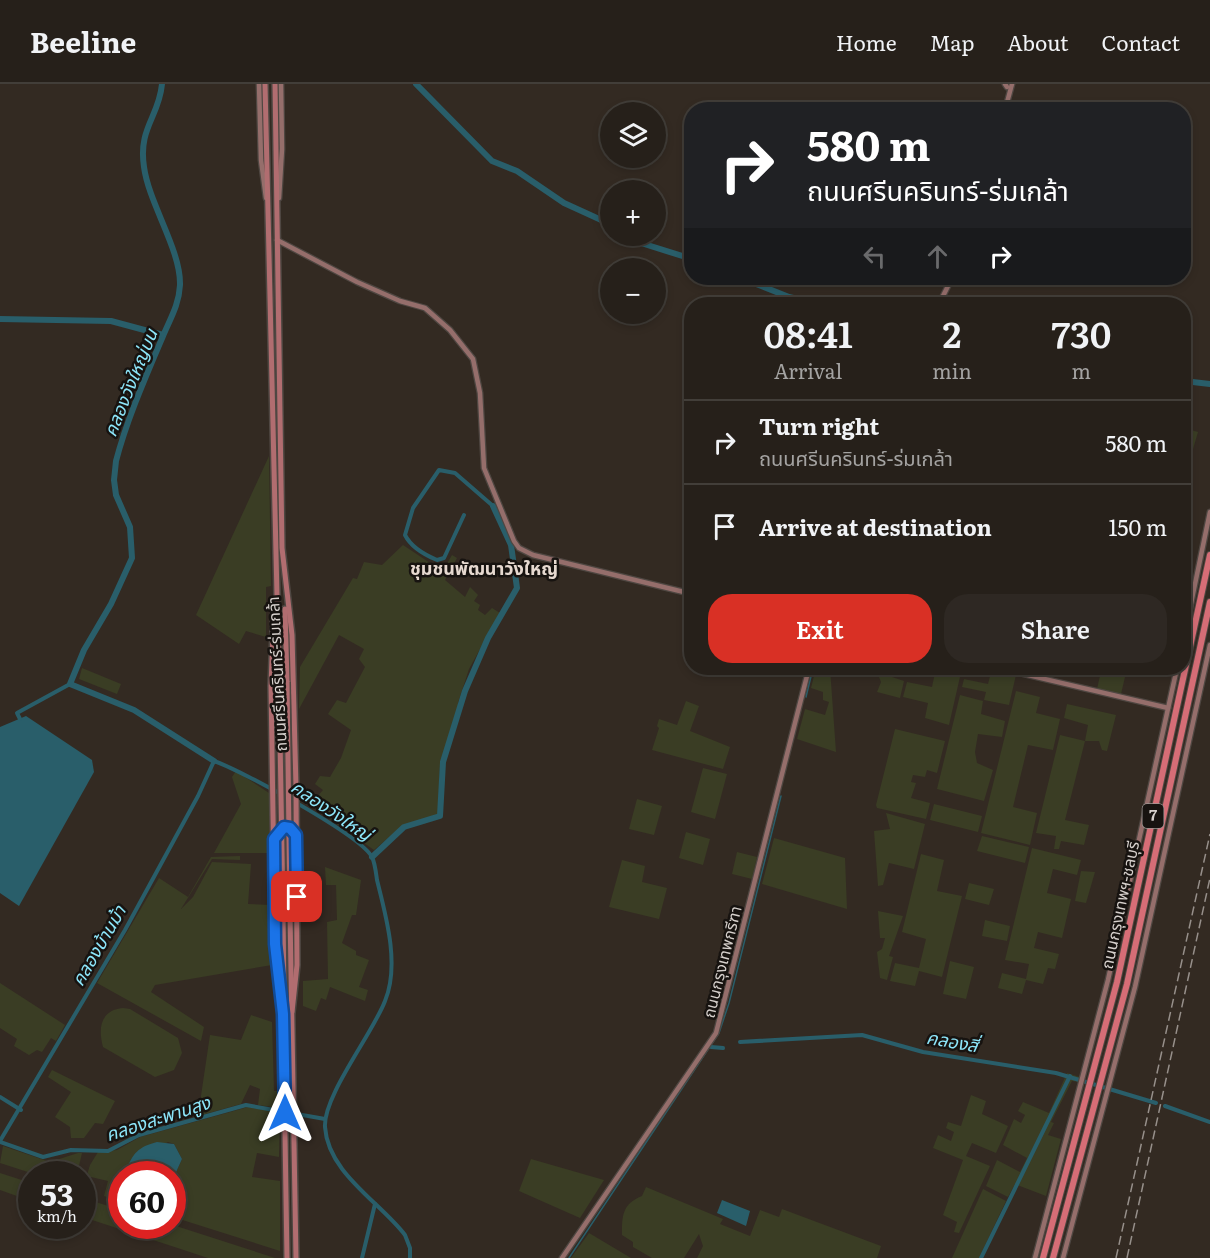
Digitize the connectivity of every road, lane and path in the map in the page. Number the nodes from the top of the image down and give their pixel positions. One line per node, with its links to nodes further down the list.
1 (259, 84): 8 (main road, ถนนศรีนครินทร์-ร่มเกล้า)
2 (265, 84): 8 (main road, ถนนศรีนครินทร์-ร่มเกล้า)
3 (275, 84): 7 (main road, ถนนศรีนครินทร์-ร่มเกล้า)
4 (281, 84): 7 (main road, ถนนศรีนครินทร์-ร่มเกล้า)
5 (1008, 85): 6 (main road)
6 (1006, 102)
7 (278, 203): 9 (main road, ถนนศรีนครินทร์-ร่มเกล้า)
8 (267, 206): 14 (main road, ถนนศรีนครินทร์-ร่มเกล้า)
9 (278, 240): 12 (main road, ถนนศรีนครินทร์-ร่มเกล้า); 13 (main road)
10 (1210, 512): 16 (main road)
11 (1210, 555): 17 (highway, ถนนกรุงเทพฯ-ชลบุรี / 7)
12 (285, 586): 24 (main road, ถนนศรีนครินทร์-ร่มเกล้า); 28 (main road, ถนนศรีนครินทร์-ร่มเกล้า, bridge)
13 (684, 592)
14 (275, 596): 25 (main road, ถนนศรีนครินทร์-ร่มเกล้า); 29 (main road, ถนนศรีนครินทร์-ร่มเกล้า, bridge)
15 (1210, 602): 35 (highway, ถนนกรุงเทพฯ-ชลบุรี / 7)
16 (1191, 603)
17 (1191, 642)
18 (1210, 645): 36 (main road)
19 (807, 675): 32 (main road, ถนนกรุงเทพกรีฑา)
20 (1028, 675): 23 (main road)
21 (1175, 675): 23 (main road)
22 (1184, 675): 34 (highway, ถนนกรุงเทพฯ-ชลบุรี / 7)
23 (1168, 708): 33 (main road)
24 (295, 755): 25 (main road); 26 (main road, ถนนศรีนครินทร์-ร่มเกล้า)
25 (273, 756): 27 (main road, ถนนศรีนครินทร์-ร่มเกล้า)
26 (296, 835): 27 (main road); 28 (main road, ถนนศรีนครินทร์-ร่มเกล้า)
27 (274, 839): 29 (main road, ถนนศรีนครินทร์-ร่มเกล้า)
28 (292, 1012): 31 (main road, ถนนศรีนครินทร์-ร่มเกล้า)
29 (283, 1014): 30 (main road, ถนนศรีนครินทร์-ร่มเกล้า)
30 (287, 1258)
31 (296, 1258)
32 (562, 1258)
33 (1035, 1258)
34 (1043, 1258)
35 (1053, 1258)
36 (1063, 1258)

